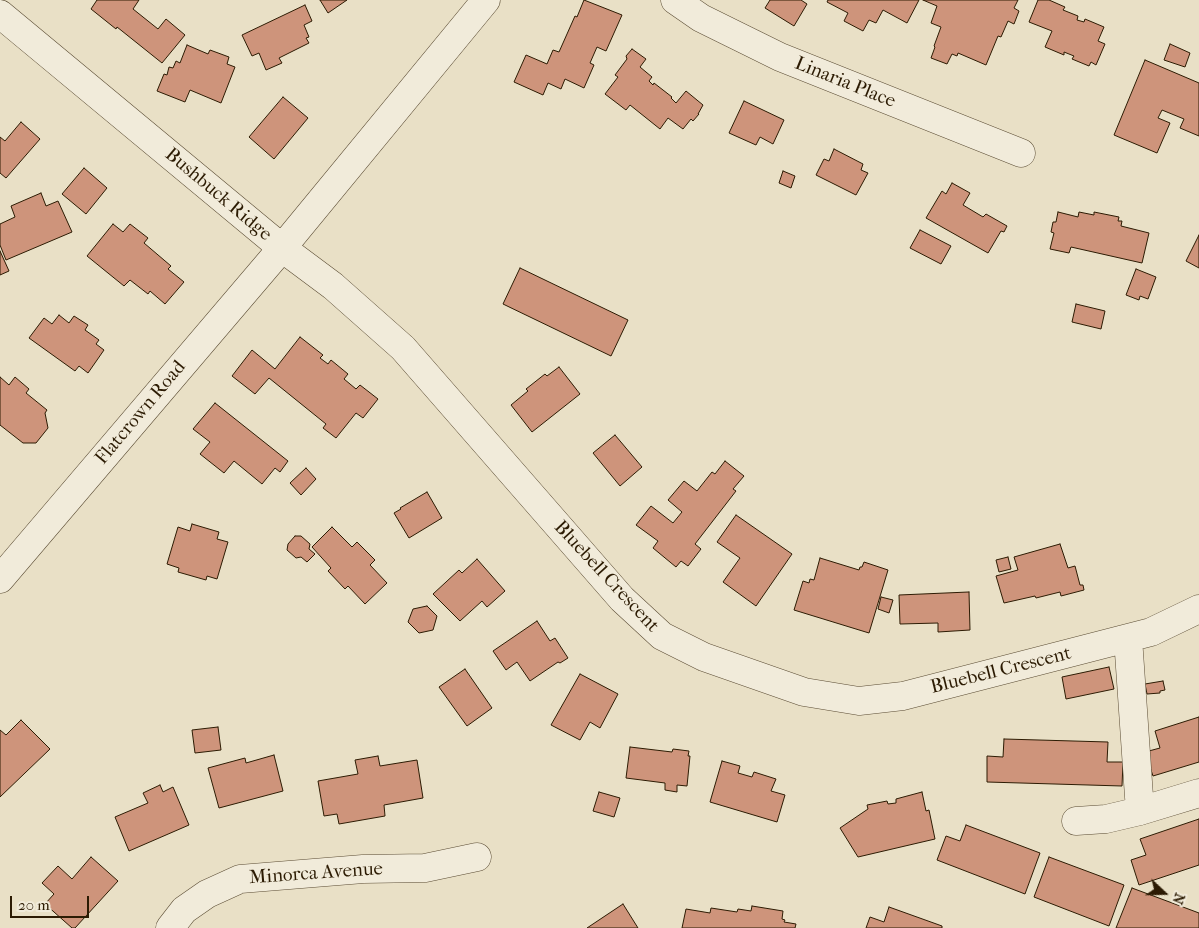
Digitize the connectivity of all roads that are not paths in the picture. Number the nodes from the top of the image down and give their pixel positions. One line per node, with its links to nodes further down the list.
1 (486, 0): 5 (street, Bushbuck Ridge)
2 (675, 0): 4 (street, Linaria Place)
3 (0, 14): 5 (street, Bushbuck Ridge)
4 (1021, 153)
5 (282, 248): 6 (street, Flatcrown Road); 8 (street, Bluebell Crescent)
6 (0, 579)
7 (1199, 609): 8 (street, Bluebell Crescent)
8 (1128, 638): 10 (street)
9 (1199, 793): 10 (street)
10 (1140, 811): 11 (street)
11 (1076, 821)
12 (477, 856): 13 (street, Minorca Avenue)
13 (170, 928)

